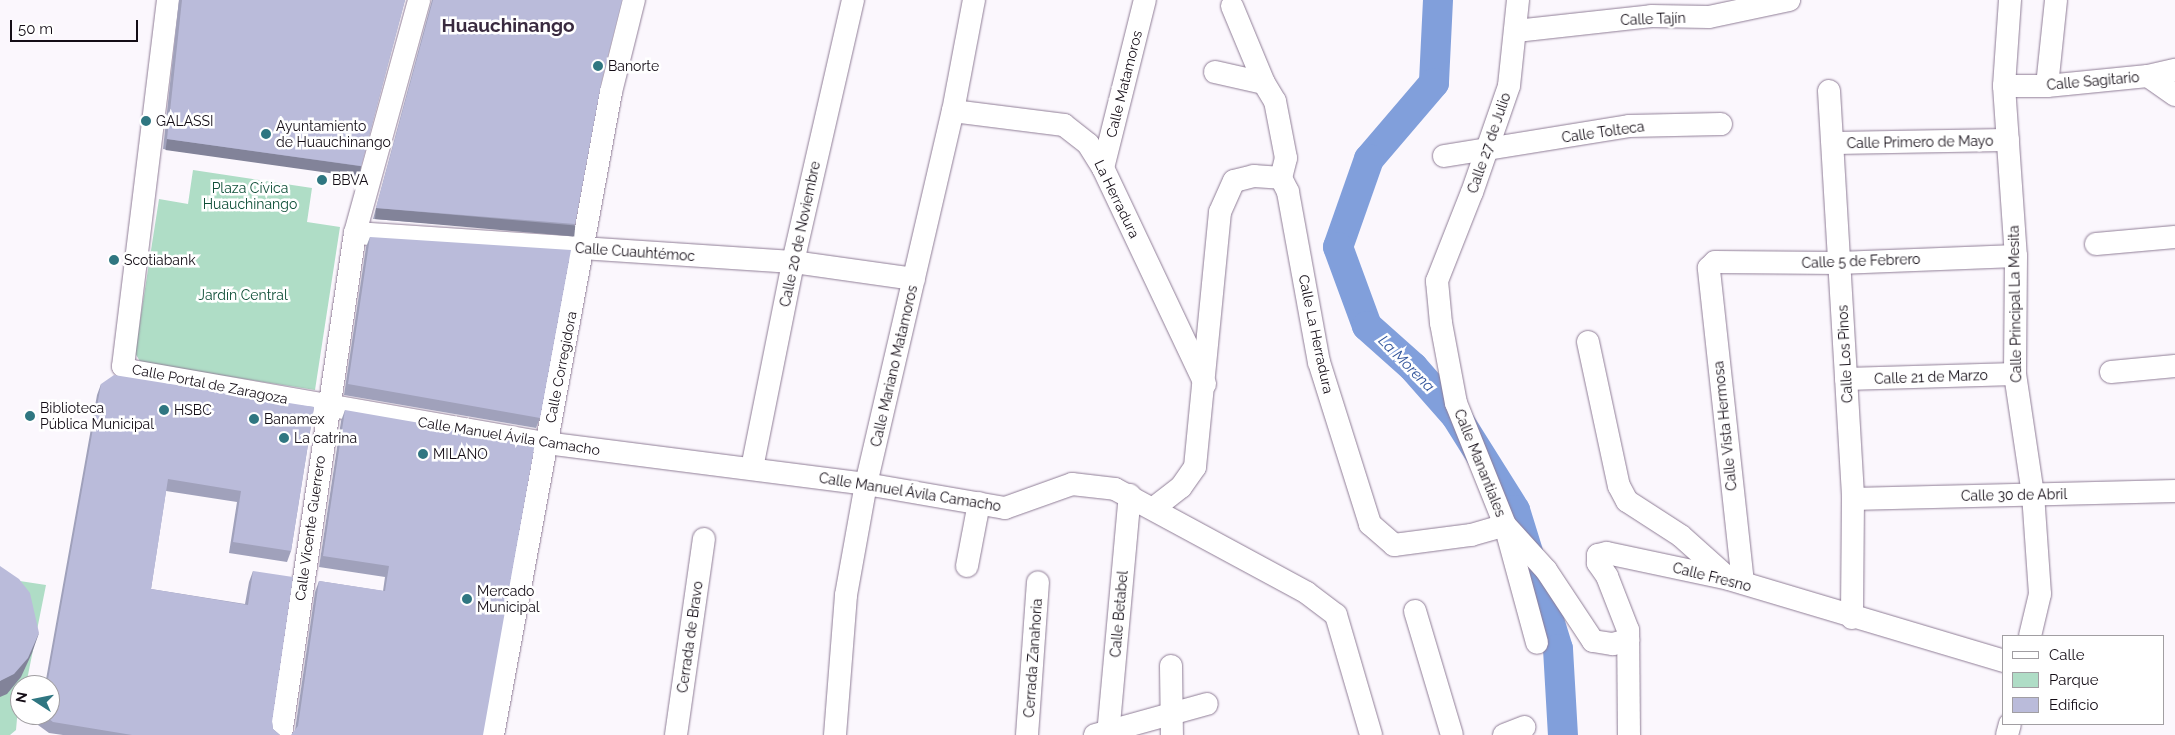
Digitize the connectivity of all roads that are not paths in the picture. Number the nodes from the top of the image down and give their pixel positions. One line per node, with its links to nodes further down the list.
1 (168, 0): 46 (street, Calle Portal de Zaragoza)
2 (419, 0): 30 (street, Calle Vicente Guerrero)
3 (634, 0): 33 (street, Calle Corregidora)
4 (852, 0): 35 (street, Calle 20 de Noviembre)
5 (974, 0): 22 (street, Calle Mariano Matamoros)
6 (1145, 0): 28 (street, Calle Matamoros)
7 (1518, 0): 13 (street, Calle 27 de Julio)
8 (1785, 0): 9 (street, Calle Tajín); 13 (street, Calle Tajín)
9 (1789, 0)
10 (2010, 0): 18 (street, Calle Principal La Mesita)
11 (2056, 0): 19 (street)
12 (1232, 6): 17 (street)
13 (1516, 30): 26 (street, Calle 27 de Julio)
14 (2175, 70): 16 (street)
15 (1215, 72): 17 (street)
16 (2148, 76): 19 (street, Calle Sagitario); 21 (street, Calle Sagitario)
17 (1264, 83): 29 (street)
18 (2004, 86): 19 (street, Calle Sagitario); 24 (street, Calle Principal La Mesita)
19 (2046, 86)
20 (1830, 91): 25 (street, Calle Los Pinos)
21 (2175, 96)
22 (953, 111): 28 (street, La Herradura); 38 (street, Calle Mariano Matamoros)
23 (1721, 124): 26 (street, Calle Tolteca)
24 (2008, 140): 25 (street, Calle Primero de Mayo); 34 (street, Calle Principal La Mesita)
25 (1833, 143): 36 (street, Calle Los Pinos)
26 (1486, 150): 27 (street, Calle Tolteca); 39 (street, Calle 27 de Julio)
27 (1444, 156)
28 (1103, 168): 45 (street, La Herradura)
29 (1281, 178): 45 (street); 56 (street, Calle La Herradura)
30 (355, 233): 33 (street, Calle Cuauhtémoc); 46 (street, Calle Vicente Guerrero)
31 (2175, 238): 32 (street)
32 (2096, 244)
33 (585, 249): 35 (street, Calle Cuauhtémoc); 47 (street, Calle Corregidora)
34 (2016, 256): 36 (street, Calle 5 de Febrero); 43 (street, Calle Principal La Mesita)
35 (793, 262): 38 (street, Calle Cuauhtémoc); 48 (street, Calle 20 de Noviembre)
36 (1839, 263): 37 (street, Calle 5 de Febrero); 44 (street, Calle Los Pinos)
37 (1708, 268): 59 (street, Calle Vista Hermosa)
38 (914, 279): 49 (street, Calle Mariano Matamoros)
39 (1437, 281): 56 (street, Calle Manantiales)
40 (1588, 342): 59 (street)
41 (2175, 366): 42 (street)
42 (2111, 372)
43 (2015, 374): 44 (street, Calle 21 de Marzo); 51 (street, Calle Principal La Mesita)
44 (1846, 379): 53 (street, Calle Los Pinos)
45 (1205, 384): 55 (street)
46 (327, 406): 47 (street, Calle Manuel Ávila Camacho); 72 (street, Calle Vicente Guerrero)
47 (546, 443): 48 (street, Calle Manuel Ávila Camacho); 73 (street, Calle Corregidora)
48 (752, 468): 49 (street, Calle Manuel Ávila Camacho)
49 (866, 484): 54 (street, Calle Manuel Ávila Camacho); 75 (street, Calle Mariano Matamoros)
50 (2175, 491): 51 (street, Calle 30 de Abril)
51 (2033, 494): 53 (street, Calle 30 de Abril); 63 (street, Calle Principal La Mesita)
52 (1130, 495): 54 (street, Calle Manuel Ávila Camacho); 55 (street, Calle Manuel Ávila Camacho); 71 (street, Calle Betabel)
53 (1853, 499): 62 (street, Calle Los Pinos)
54 (979, 503): 58 (street)
55 (1154, 508): 77 (street, Calle Manuel Ávila Camacho)
56 (1505, 525): 64 (street, Calle Manantiales); 65 (street)
57 (704, 539): 74 (street, Cerrada de Bravo)
58 (967, 566)
59 (1736, 581): 62 (street, Calle Fresno); 64 (street, Calle Fresno)
60 (1038, 582): 76 (street, Cerrada Zanahoria)
61 (1415, 611): 78 (street)
62 (1852, 618): 66 (street, Calle Fresno)
63 (2030, 635)
64 (1628, 640): 80 (street, Calle Fresno)
65 (1537, 643)
66 (2002, 660)
67 (1171, 666): 69 (street)
68 (1207, 704): 69 (street)
69 (1172, 724): 71 (street)
70 (1525, 728): 79 (street)
71 (1104, 734)
72 (281, 735)
73 (493, 735)
74 (676, 735)
75 (835, 735)
76 (1027, 735)
77 (1371, 735)
78 (1452, 735)
79 (1504, 735)
80 (1629, 735)

